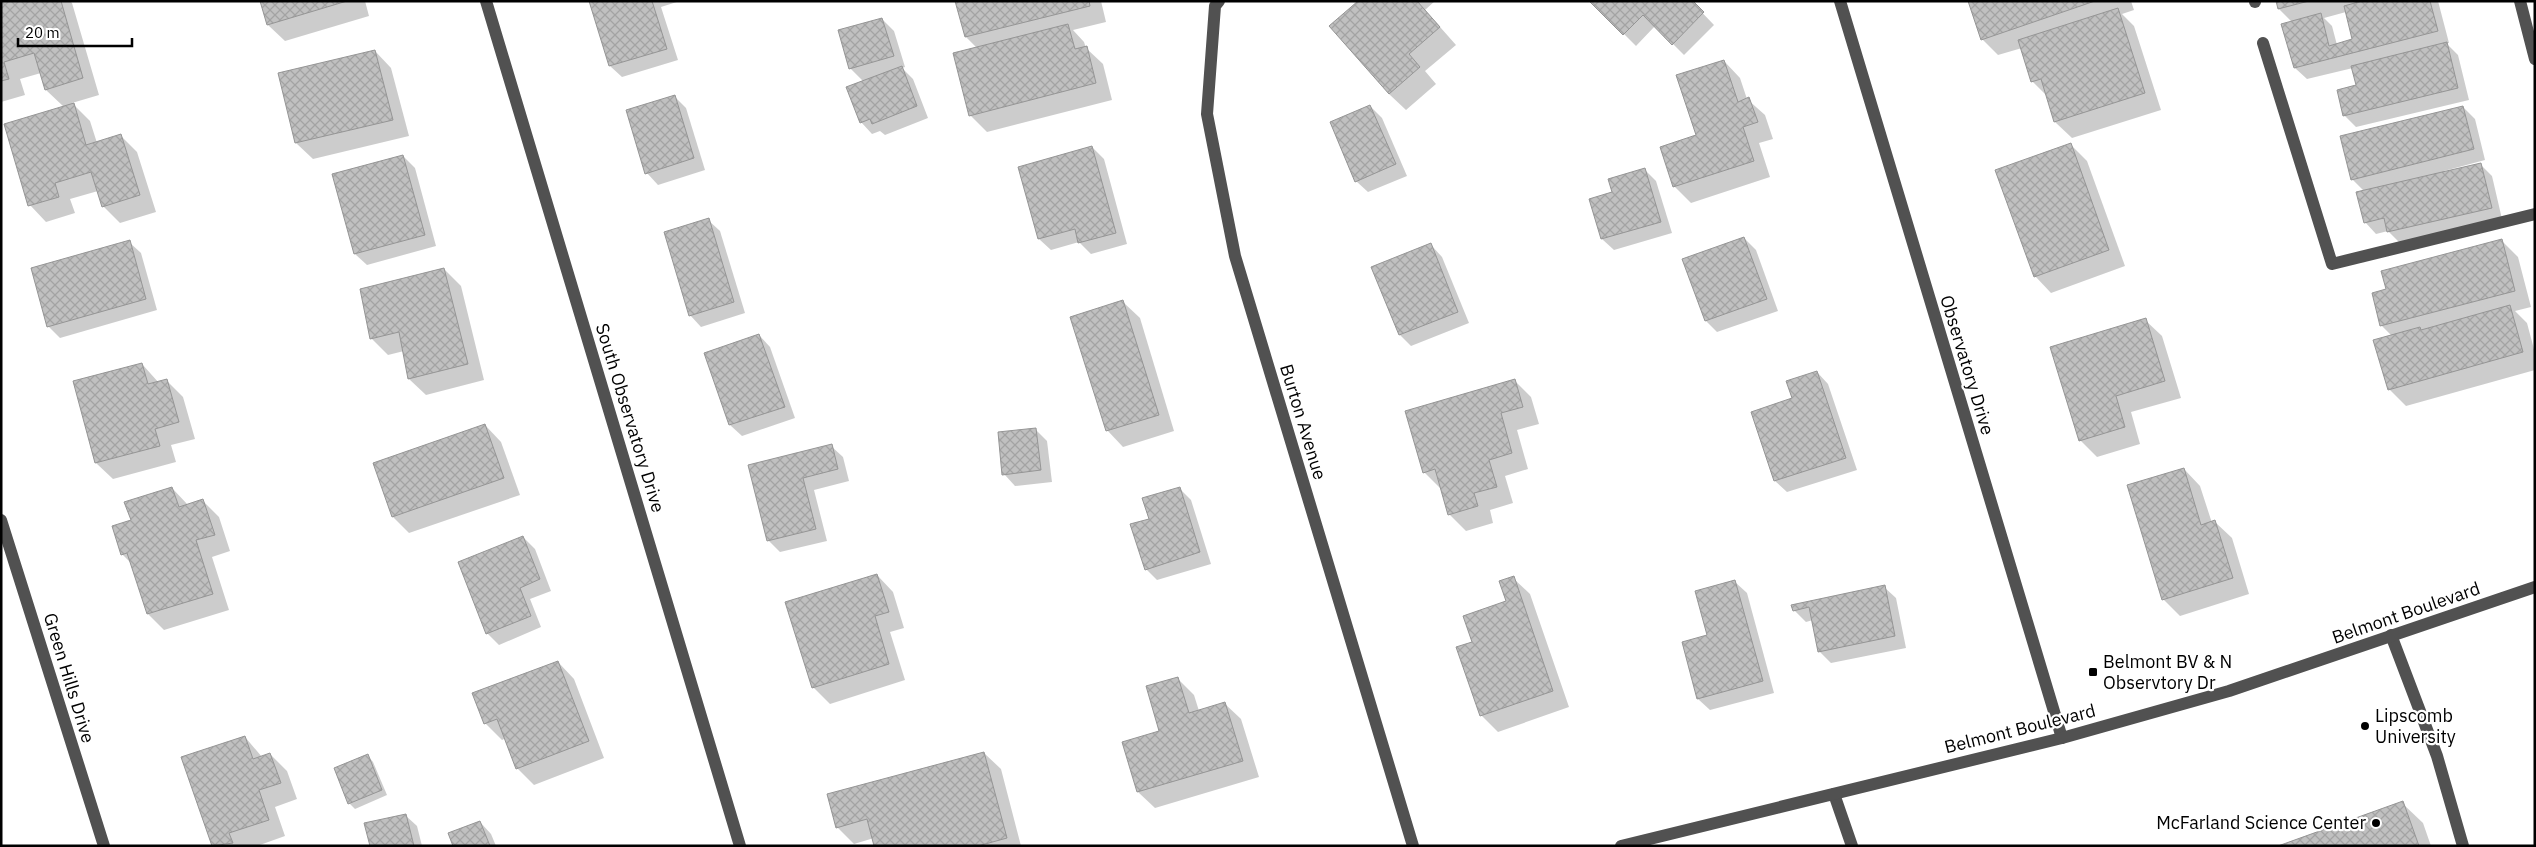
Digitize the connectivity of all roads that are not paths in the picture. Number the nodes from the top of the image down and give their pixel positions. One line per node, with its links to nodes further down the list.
1 (486, 1): 14 (street, South Observatory Drive)
2 (1840, 1): 11 (street, Observatory Drive)
3 (2520, 1): 6 (street)
4 (1216, 3): 15 (street, Burton Avenue)
5 (2263, 44): 7 (street)
6 (2535, 59)
7 (2535, 214)
8 (1, 520): 13 (street, Green Hills Drive)
9 (2535, 587): 10 (street, Belmont Boulevard)
10 (2391, 635): 11 (street, Belmont Boulevard); 18 (street)
11 (2062, 738): 12 (street, Belmont Boulevard)
12 (1834, 794): 16 (street, Belmont Boulevard); 17 (street)
13 (104, 846)
14 (740, 846)
15 (1413, 846)
16 (1621, 846)
17 (1852, 846)
18 (2463, 846)

